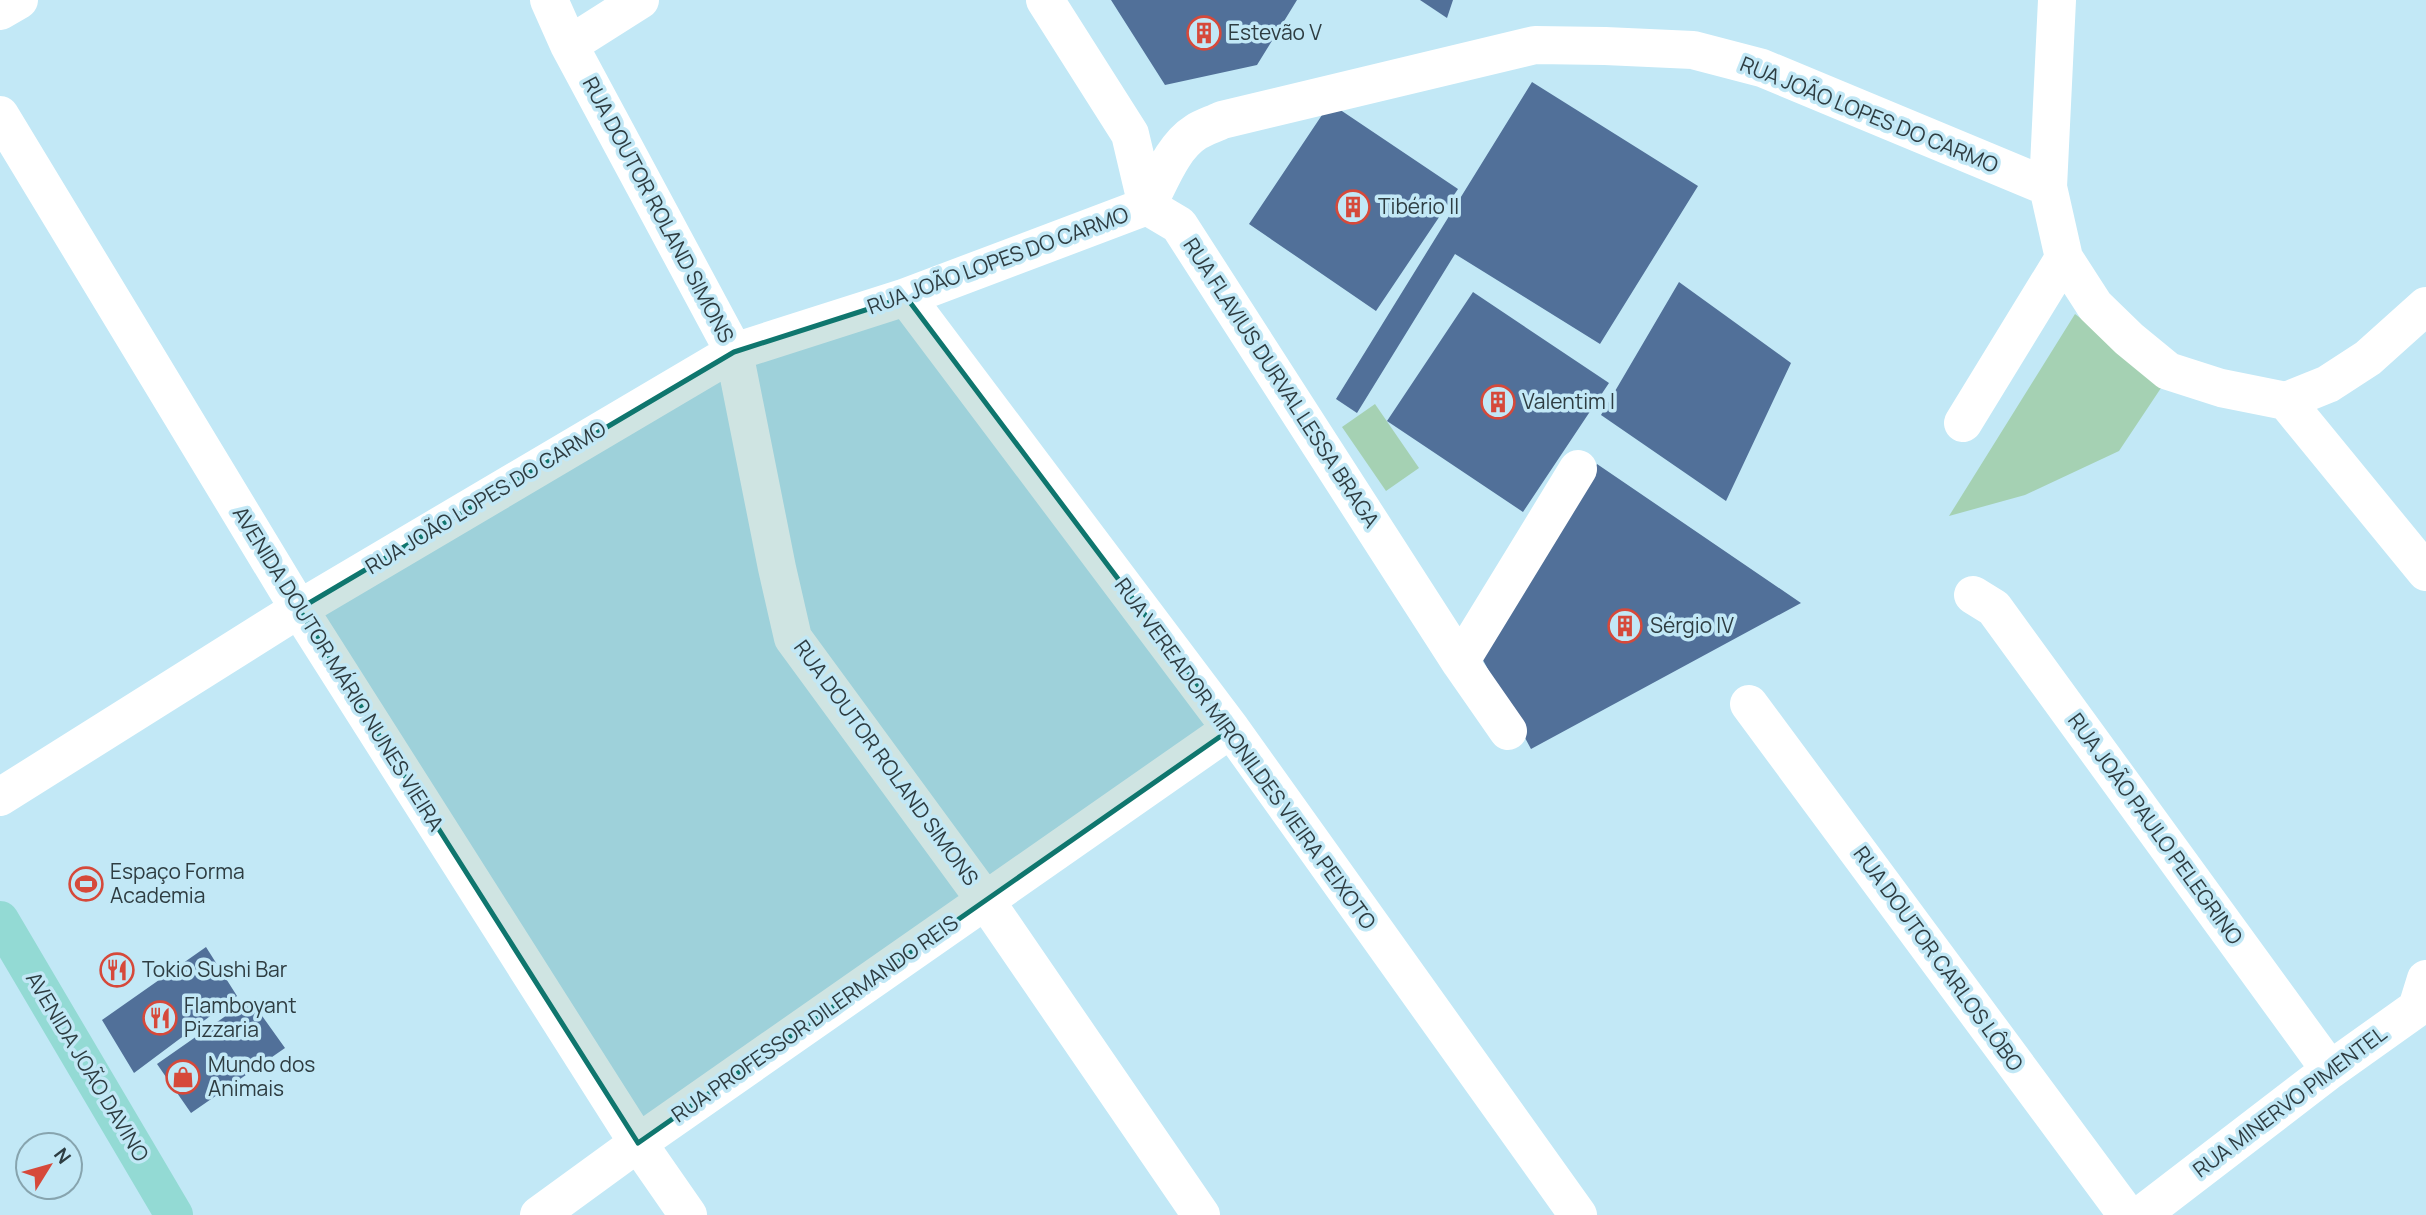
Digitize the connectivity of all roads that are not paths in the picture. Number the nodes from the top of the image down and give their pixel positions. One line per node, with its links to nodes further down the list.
1 (19, 0): 6 (street)
2 (549, 0): 7 (street, RUA DOUTOR ROLAND SIMONS)
3 (640, 0): 7 (street)
4 (1045, 0): 10 (street)
5 (2057, 0): 9 (street)
6 (0, 10)
7 (569, 45): 14 (street, RUA DOUTOR ROLAND SIMONS)
8 (0, 115): 20 (street, AVENIDA DOUTOR MÁRIO NUNES VIEIRA)
9 (2048, 187): 10 (street, RUA JOÃO LOPES DO CARMO); 11 (street)
10 (1147, 206): 12 (street, RUA JOÃO LOPES DO CARMO); 21 (street, RUA FLAVIUS DURVAL LESSA BRAGA)
11 (2064, 258): 15 (street); 16 (street)
12 (906, 298): 14 (street, RUA JOÃO LOPES DO CARMO); 23 (street, RUA VEREADOR MIRONILDES VIEIRA PEIXOTO)
13 (2426, 306): 15 (street)
14 (734, 352): 20 (street, RUA JOÃO LOPES DO CARMO); 26 (street, RUA DOUTOR ROLAND SIMONS)
15 (2286, 401): 18 (street)
16 (1964, 423)
17 (1578, 468): 21 (street)
18 (2426, 572)
19 (1973, 595): 29 (street, RUA JOÃO PAULO PELEGRINO)
20 (299, 608): 25 (street, RUA JOÃO LOPES DO CARMO); 30 (street, AVENIDA DOUTOR MÁRIO NUNES VIEIRA)
21 (1460, 662): 24 (street, RUA FLAVIUS DURVAL LESSA BRAGA)
22 (1749, 704): 36 (street, RUA DOUTOR CARLOS LÔBO)
23 (1231, 729): 26 (street, RUA PROFESSOR DILERMANDO REIS); 35 (street, RUA VEREADOR MIRONILDES VIEIRA PEIXOTO)
24 (1508, 732)
25 (0, 797)
26 (985, 900): 30 (street, RUA PROFESSOR DILERMANDO REIS); 34 (street, RUA DOUTOR ROLAND SIMONS)
27 (0, 920): 31 (main road, AVENIDA JOÃO DAVINO)
28 (2426, 979): 29 (street, RUA MINERVO PIMENTEL)
29 (2330, 1070): 37 (street, RUA MINERVO PIMENTEL)
30 (638, 1143): 32 (street, RUA PROFESSOR DILERMANDO REIS); 33 (street, AVENIDA DOUTOR MÁRIO NUNES VIEIRA)
31 (174, 1215)
32 (539, 1215)
33 (688, 1215)
34 (1201, 1215)
35 (1578, 1215)
36 (2127, 1215)
37 (2141, 1215)

